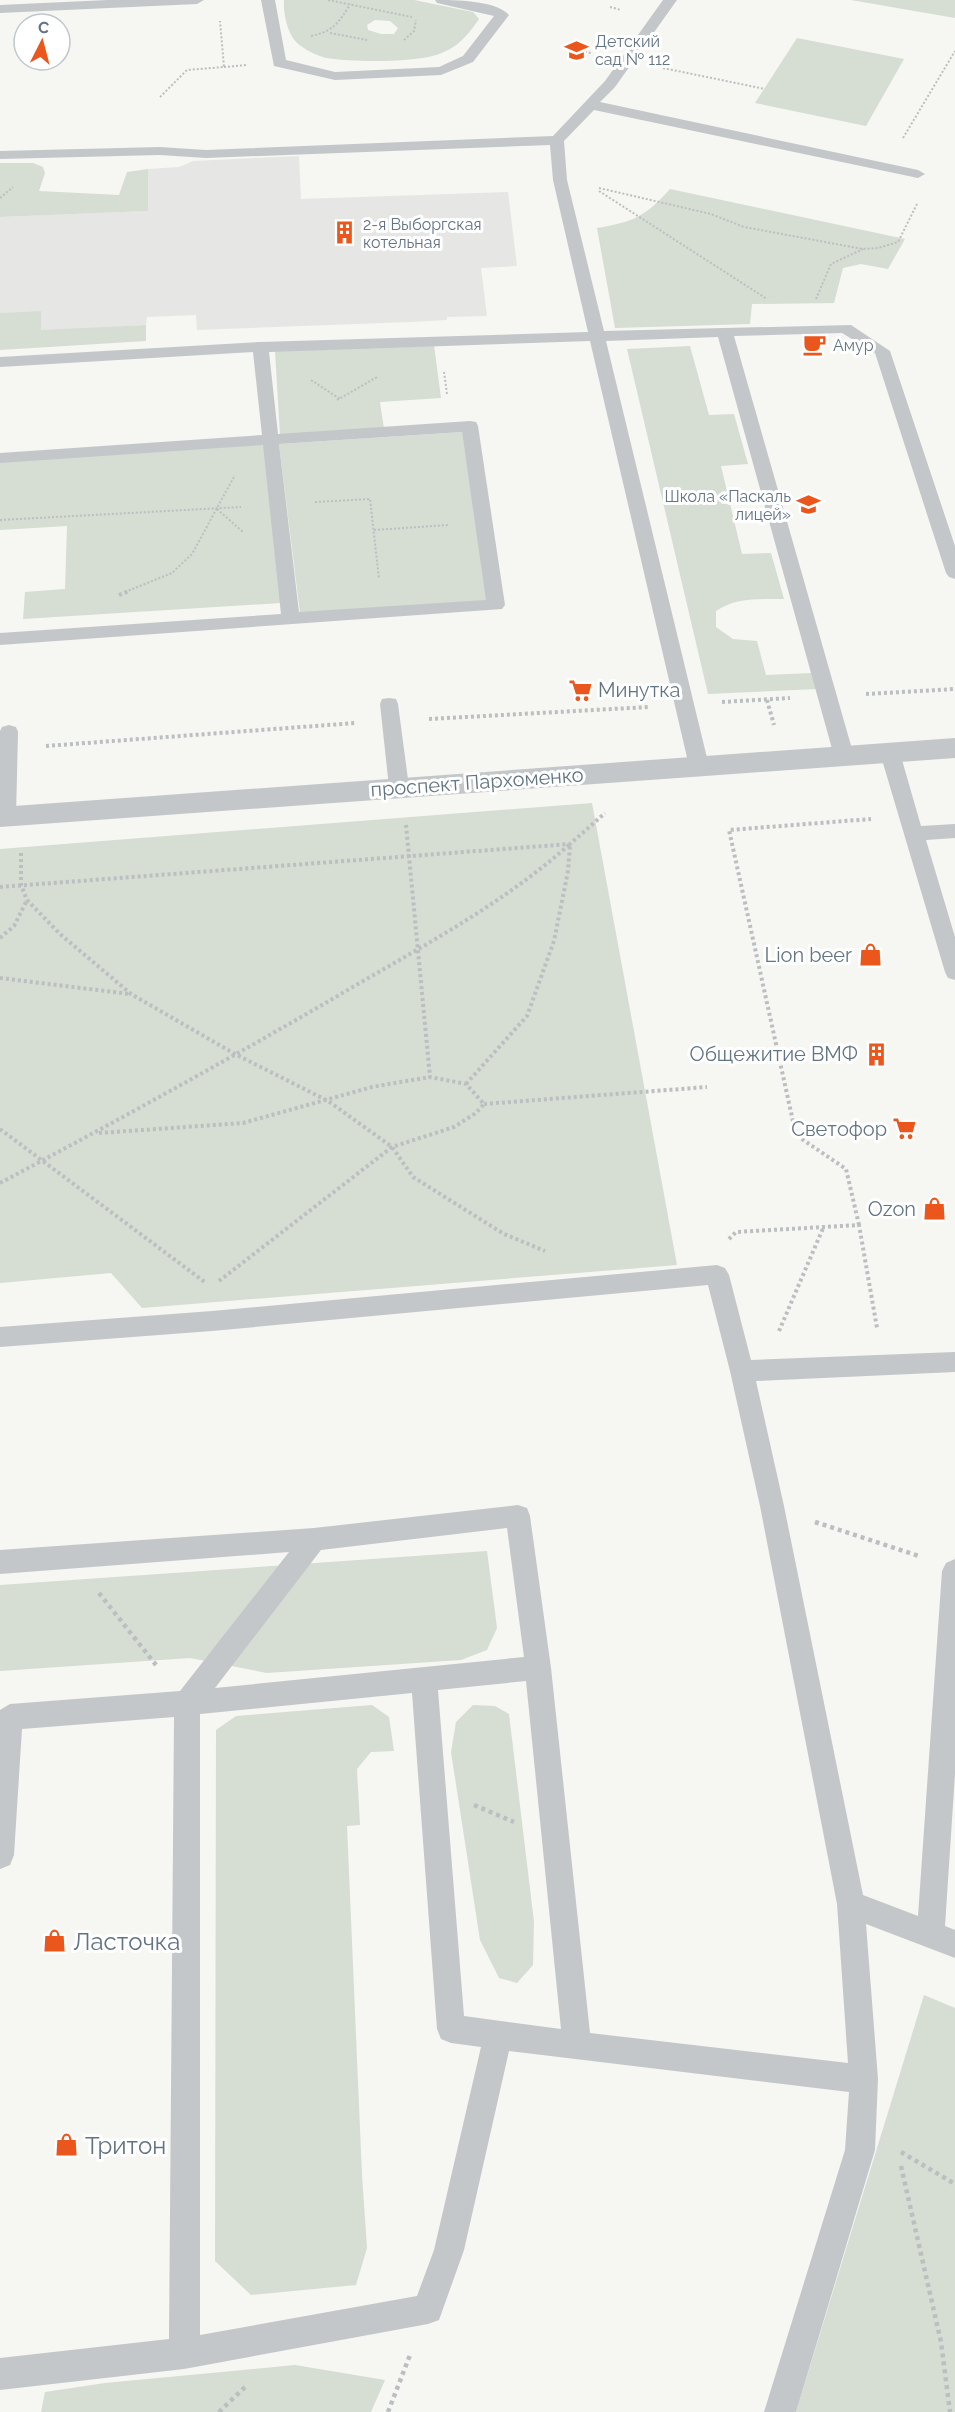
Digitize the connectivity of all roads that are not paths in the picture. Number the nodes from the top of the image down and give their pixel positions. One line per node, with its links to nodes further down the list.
1 (197, 0): 5 (lane)
2 (268, 0): 3 (lane)
3 (442, 0)
4 (670, 0): 6 (lane)
5 (0, 9)
6 (592, 105): 7 (lane); 9 (lane)
7 (557, 140): 8 (lane); 11 (lane)
8 (0, 155)
9 (918, 174)
10 (725, 333): 11 (lane); 16 (lane); 25 (lane)
11 (598, 336): 12 (lane); 26 (lane)
12 (260, 347): 13 (lane); 14 (lane)
13 (0, 362)
14 (270, 439): 15 (lane); 17 (lane); 18 (lane)
15 (0, 458)
16 (955, 573)
17 (383, 613): 18 (lane); 19 (lane)
18 (291, 619): 20 (lane)
19 (385, 633)
20 (0, 639)
21 (391, 712): 27 (lane)
22 (9, 740): 28 (lane)
23 (955, 748): 24 (street, проспект Пархоменко)
24 (890, 753): 25 (street, проспект Пархоменко); 30 (lane)
25 (844, 756): 26 (street, проспект Пархоменко)
26 (699, 766): 27 (street, проспект Пархоменко)
27 (399, 788): 28 (street, проспект Пархоменко)
28 (3, 817)
29 (955, 831): 30 (lane)
30 (914, 833): 31 (lane)
31 (955, 972)
32 (0, 1337): 34 (lane)
33 (955, 1362): 34 (lane)
34 (742, 1371): 42 (lane)
35 (314, 1539): 36 (lane); 38 (lane); 40 (lane)
36 (0, 1562)
37 (955, 1570): 43 (lane)
38 (538, 1668): 39 (lane); 45 (lane)
39 (424, 1681): 40 (lane); 44 (lane)
40 (187, 1703): 41 (lane); 47 (lane)
41 (0, 1855)
42 (851, 1904): 43 (lane); 46 (lane)
43 (943, 1940)
44 (498, 2035): 45 (lane); 47 (lane)
45 (577, 2046): 46 (lane)
46 (864, 2079): 49 (lane)
47 (184, 2353): 48 (lane)
48 (0, 2374)
49 (780, 2412)

